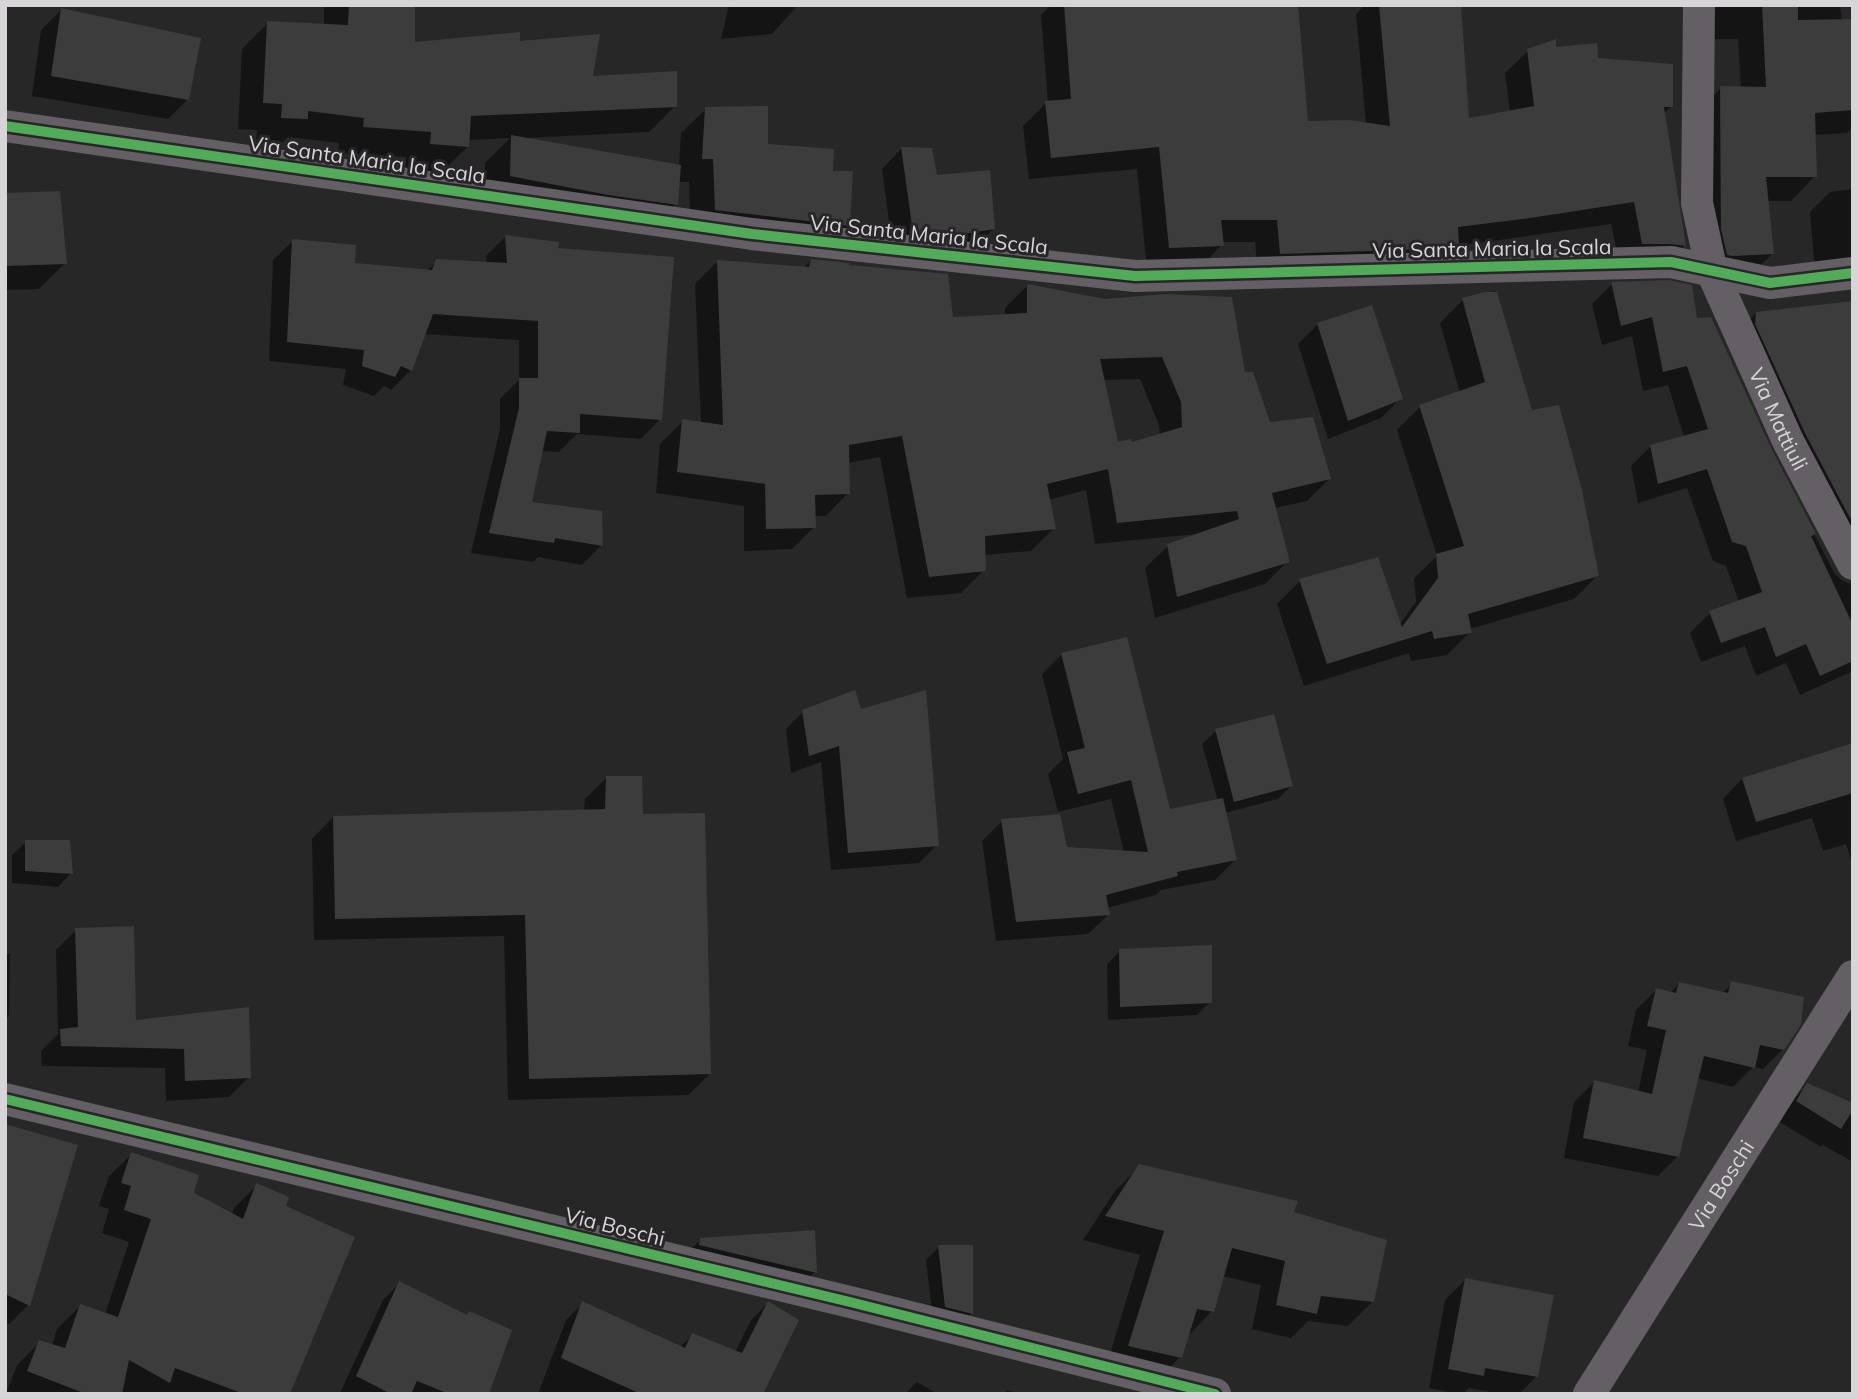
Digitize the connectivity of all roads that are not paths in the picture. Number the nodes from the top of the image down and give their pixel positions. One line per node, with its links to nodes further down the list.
1 (1699, 5): 3 (street, Via Mattiuli)
2 (5, 126): 3 (street, Via Santa Maria la Scala)
3 (1712, 272): 4 (street, Via Santa Maria la Scala); 5 (street, Via Mattiuli)
4 (1853, 272)
5 (1853, 564)
6 (1853, 976): 9 (street, Via Boschi)
7 (5, 1099): 8 (street, Via Boschi)
8 (1215, 1394)
9 (1589, 1394)

